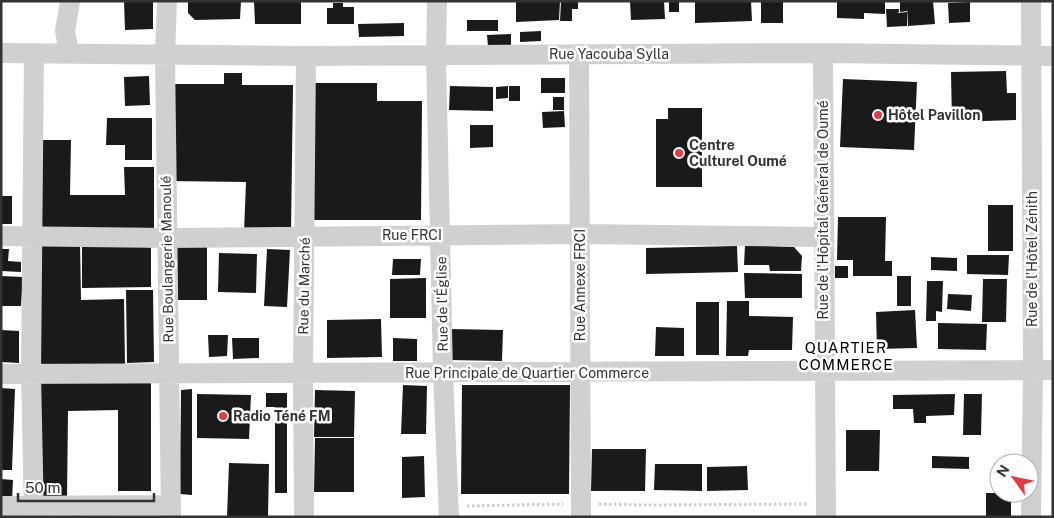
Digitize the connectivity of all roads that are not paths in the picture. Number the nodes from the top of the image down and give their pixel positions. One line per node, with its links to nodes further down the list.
1 (70, 1): 7 (street)
2 (167, 1): 10 (street, Rue Boulangerie Manoulé)
3 (437, 1): 11 (street, Rue de l'Église)
4 (1031, 1): 13 (street, Rue de l'Hôtel Zénith)
5 (1, 53): 6 (street, Rue Yacouba Sylla)
6 (34, 53): 7 (street, Rue Yacouba Sylla); 18 (street)
7 (69, 53): 10 (street, Rue Yacouba Sylla)
8 (579, 54): 9 (street, Rue Yacouba Sylla); 11 (street, Rue Yacouba Sylla); 15 (street, Rue Annexe FRCI)
9 (823, 54): 13 (street, Rue Yacouba Sylla); 20 (street, Rue de l'Hôpital Général de Oumé)
10 (165, 55): 12 (street, Rue Yacouba Sylla); 21 (street, Rue Boulangerie Manoulé)
11 (436, 55): 12 (street, Rue Yacouba Sylla); 16 (street, Rue de l'Église)
12 (306, 56): 19 (street, Rue du Marché)
13 (1032, 56): 14 (street, Rue Yacouba Sylla); 22 (street, Rue de l'Hôtel Zénith)
14 (1053, 56)
15 (580, 234): 16 (street, Rue FRCI); 20 (street, Rue FRCI); 26 (street, Rue Annexe FRCI)
16 (440, 235): 19 (street, Rue FRCI); 25 (street, Rue de l'Église)
17 (1, 236): 18 (street, Rue FRCI)
18 (32, 236): 21 (street, Rue FRCI); 28 (street)
19 (304, 236): 21 (street, Rue FRCI); 30 (street, Rue du Marché)
20 (823, 236): 24 (street, Rue de l'Hôpital Général de Oumé)
21 (167, 238): 29 (street, Rue Boulangerie Manoulé)
22 (1033, 370): 23 (street, Rue Principale de Quartier Commerce); 24 (street, Rue Principale de Quartier Commerce); 38 (street, Rue de l'Hôtel Zénith)
23 (1053, 370)
24 (825, 372): 26 (street, Rue Principale de Quartier Commerce); 33 (street, Rue de l'Hôpital Général de Oumé)
25 (443, 373): 26 (street, Rue Principale de Quartier Commerce); 30 (street, Rue Principale de Quartier Commerce); 36 (street, Rue de l'Église)
26 (581, 373): 32 (street, Rue Annexe FRCI)
27 (1, 374): 28 (street, Rue Principale de Quartier Commerce)
28 (31, 374): 29 (street, Rue Principale de Quartier Commerce); 34 (street)
29 (169, 374): 30 (street, Rue Principale de Quartier Commerce); 35 (street, Rue Boulangerie Manoulé)
30 (303, 374): 37 (street, Rue du Marché)
31 (1, 506): 34 (street)
32 (581, 510)
33 (826, 510)
34 (34, 511): 35 (street)
35 (171, 511)
36 (449, 512)
37 (304, 517)
38 (1031, 517)

